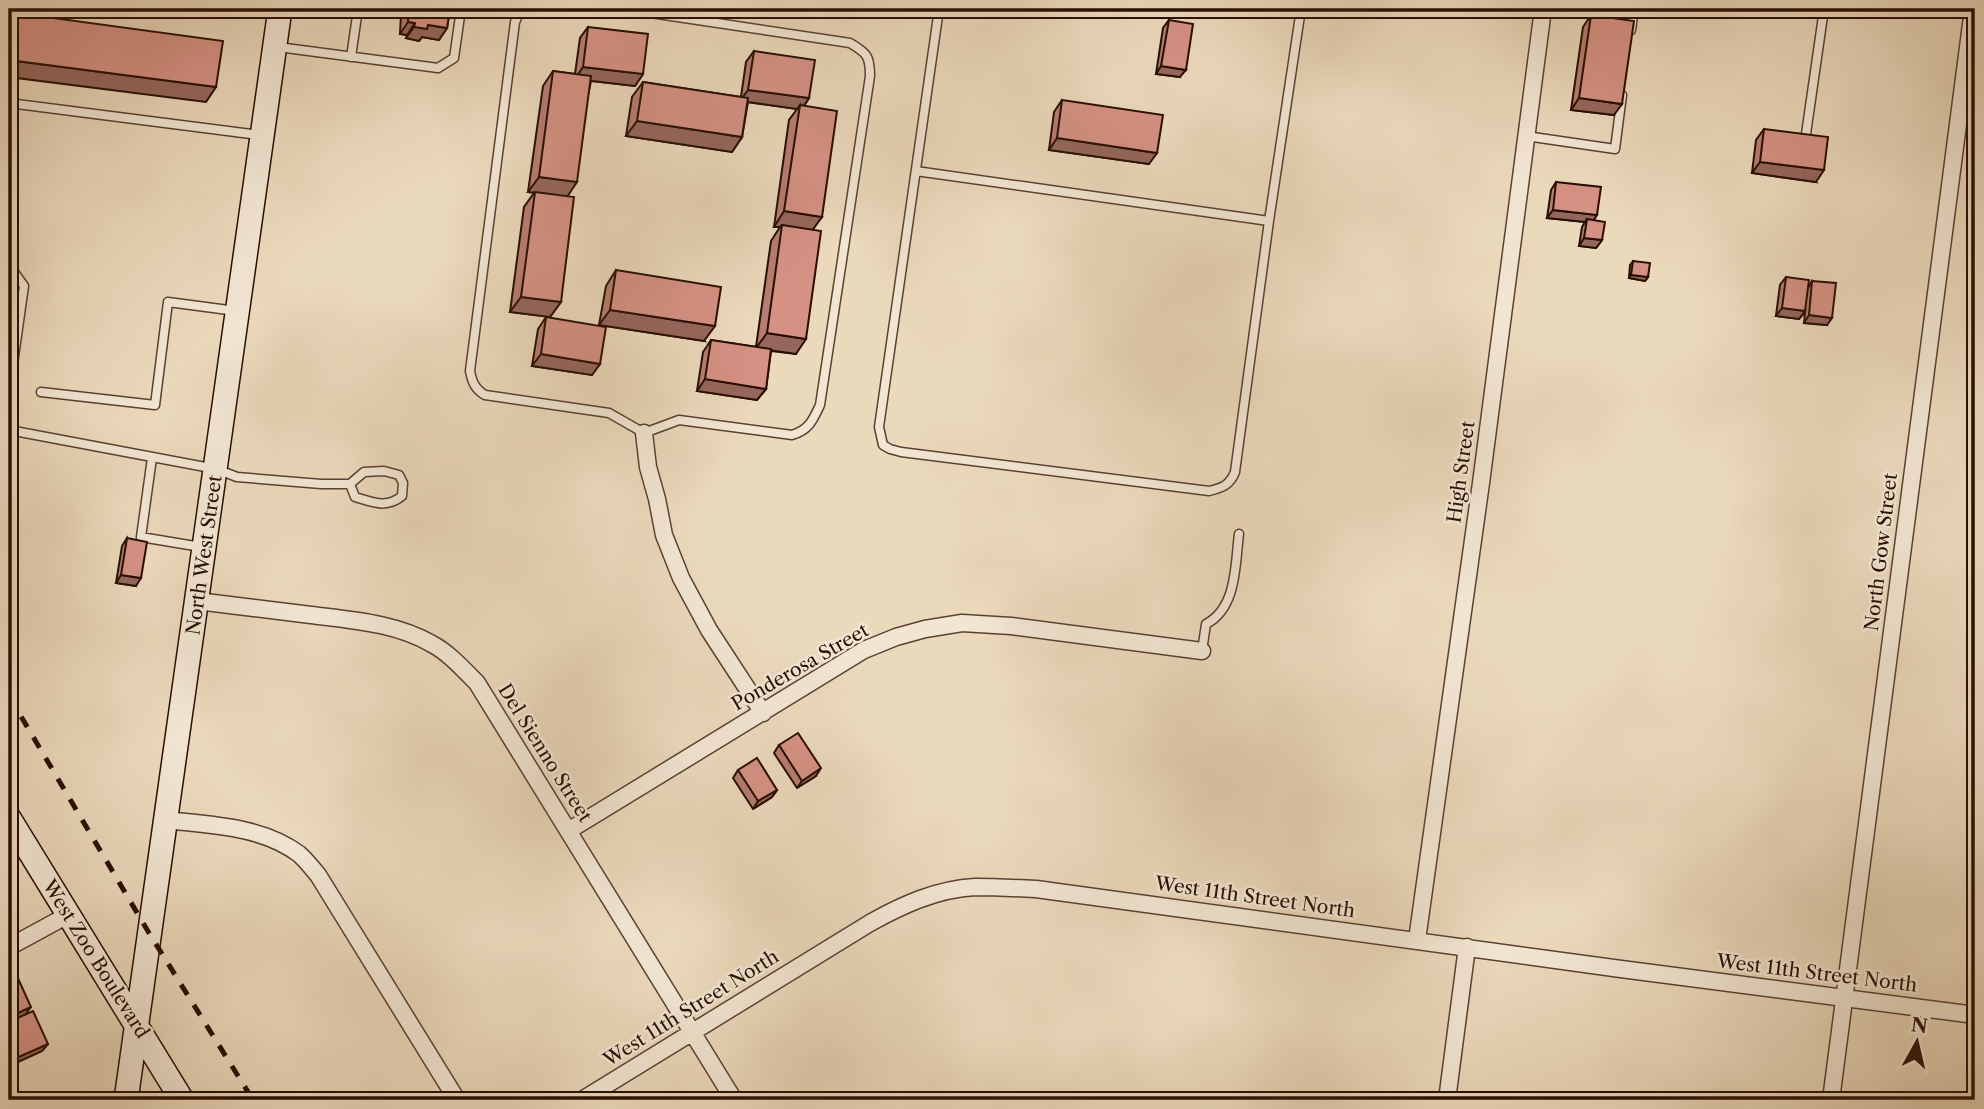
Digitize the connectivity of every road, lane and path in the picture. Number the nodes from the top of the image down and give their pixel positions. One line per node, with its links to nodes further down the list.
1 (280, 9): 16 (main road, North West Street)
2 (358, 9): 17 (lane)
3 (461, 9): 17 (lane)
4 (521, 9): 30 (lane)
5 (624, 9): 13 (lane)
6 (712, 9): 14 (lane)
7 (939, 9): 23 (lane)
8 (1301, 9): 24 (lane)
9 (1543, 9): 22 (street, High Street)
10 (1634, 9): 15 (lane)
11 (1824, 9): 20 (lane)
12 (1973, 9): 46 (street, North Gow Street)
13 (686, 13): 14 (lane)
14 (710, 21): 30 (lane)
15 (1631, 34)
16 (275, 47): 17 (lane); 21 (main road, North West Street)
17 (351, 57)
18 (1624, 85): 22 (lane)
19 (9, 103): 21 (lane)
20 (1806, 134)
21 (262, 136): 26 (main road, North West Street)
22 (1526, 136): 43 (street, High Street)
23 (916, 171): 24 (lane); 24 (lane)
24 (1269, 221)
25 (9, 265): 27 (lane)
26 (239, 311): 28 (lane); 32 (main road, North West Street)
27 (9, 392)
28 (41, 392)
29 (9, 430): 31 (lane)
30 (644, 433): 38 (street)
31 (152, 458): 32 (lane); 35 (lane)
32 (216, 469): 33 (lane); 35 (main road, North West Street)
33 (350, 484): 33 (lane)
34 (1240, 534): 37 (lane)
35 (205, 547): 36 (main road, North West Street)
36 (198, 601): 40 (main road, North West Street); 41 (street, Del Sienno Street)
37 (1202, 651): 38 (street, Ponderosa Street)
38 (763, 713): 41 (street, Ponderosa Street)
39 (9, 818): 42 (main road, West Zoo Boulevard)
40 (166, 820): 48 (main road, North West Street); 52 (street)
41 (568, 831): 49 (street, Del Sienno Street)
42 (68, 915): 44 (street); 48 (main road, West Zoo Boulevard)
43 (1417, 940): 45 (street, West 11th Street North); 49 (street, West 11th Street North)
44 (9, 947)
45 (1467, 947): 46 (street, West 11th Street North); 55 (street)
46 (1844, 998): 47 (street, West 11th Street North); 56 (street, North Gow Street)
47 (1975, 1015)
48 (137, 1026): 50 (main road, North West Street); 51 (main road, West Zoo Boulevard)
49 (692, 1032): 53 (street, West 11th Street North); 54 (street, Del Sienno Street)
50 (126, 1100)
51 (183, 1100)
52 (457, 1100)
53 (582, 1100)
54 (734, 1100)
55 (1447, 1100)
56 (1831, 1100)

